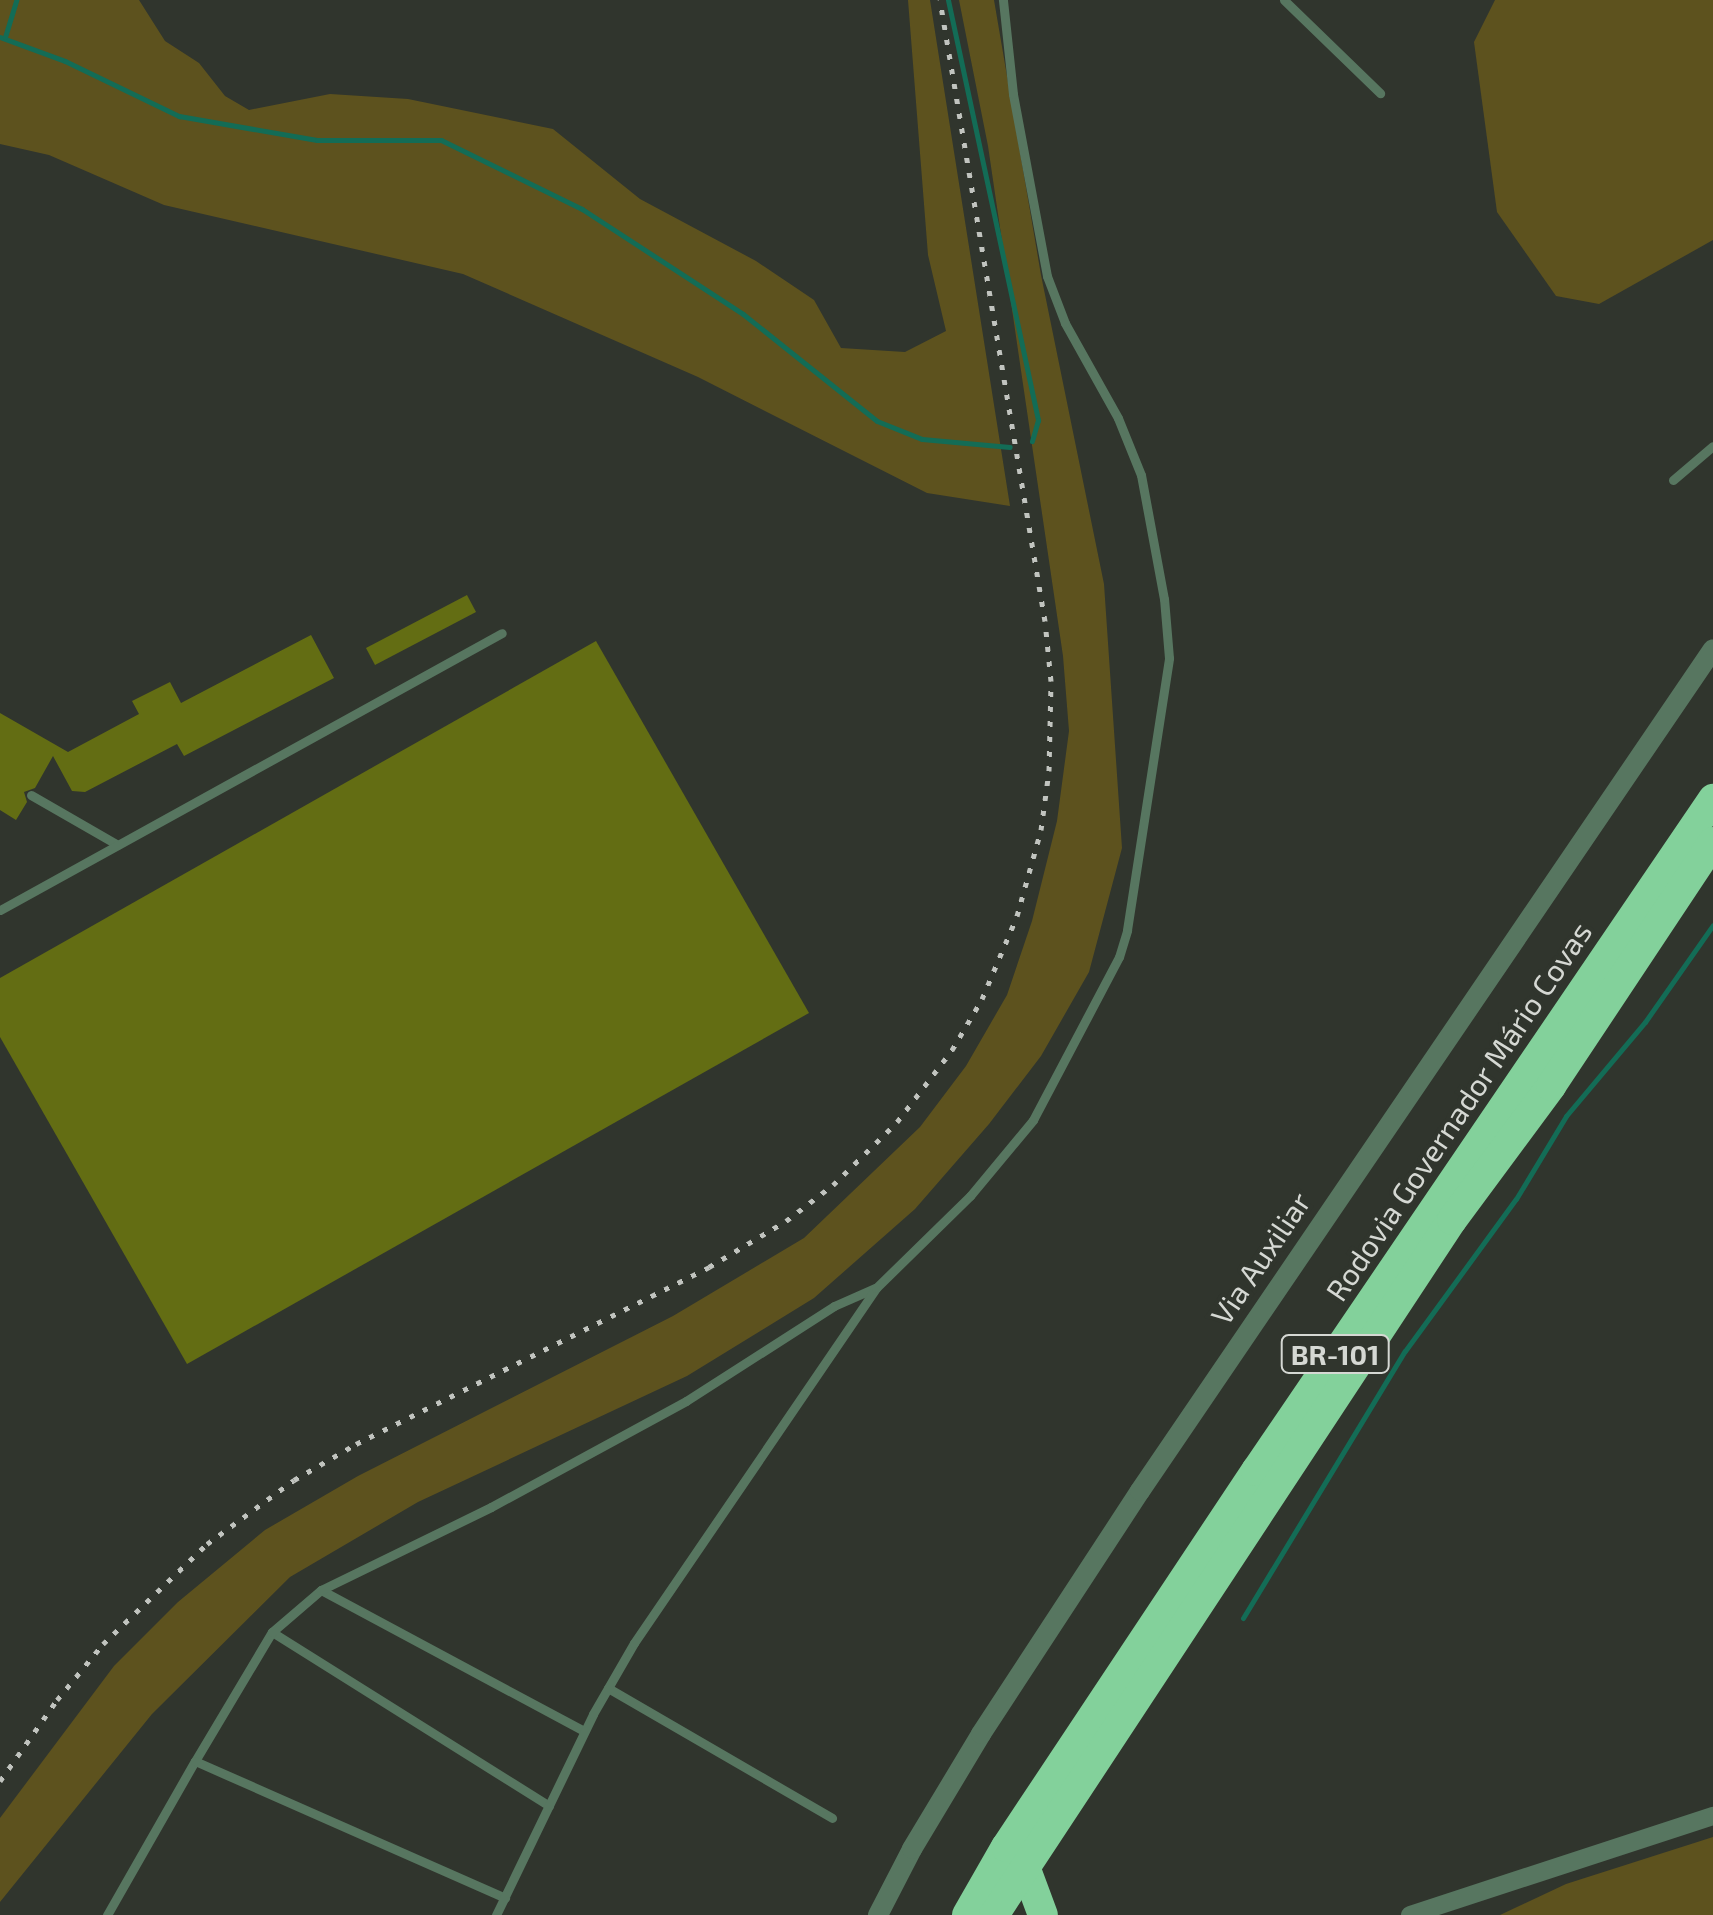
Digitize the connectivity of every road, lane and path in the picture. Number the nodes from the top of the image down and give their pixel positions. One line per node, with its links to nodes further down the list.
1 (1003, 0): 13 (lane)
2 (1284, 0): 3 (lane)
3 (1380, 92)
4 (1713, 446): 5 (lane)
5 (1673, 480)
6 (502, 633): 11 (lane)
7 (1713, 649): 26 (street, Via Auxiliar)
8 (31, 795): 11 (lane)
9 (1713, 799): 27 (highway, Rodovia Governador Mário Covas / BR-101)
10 (1713, 842): 22 (highway, Rodovia Governador Mário Covas / BR-101)
11 (118, 845): 12 (lane)
12 (0, 910)
13 (876, 1288): 14 (lane); 16 (lane)
14 (321, 1590): 15 (lane); 17 (lane)
15 (272, 1632): 18 (lane); 19 (lane)
16 (608, 1688): 17 (lane); 21 (lane)
17 (584, 1731): 19 (lane)
18 (195, 1761): 23 (lane); 24 (lane)
19 (548, 1806): 23 (lane)
20 (1713, 1816): 30 (street)
21 (832, 1818)
22 (1024, 1864): 28 (highway, Rodovia Governador Mário Covas / BR-101); 29 (highway)
23 (505, 1898): 25 (lane)
24 (107, 1915)
25 (496, 1915)
26 (878, 1915)
27 (967, 1915)
28 (994, 1915)
29 (1043, 1915)
30 (1410, 1915)

